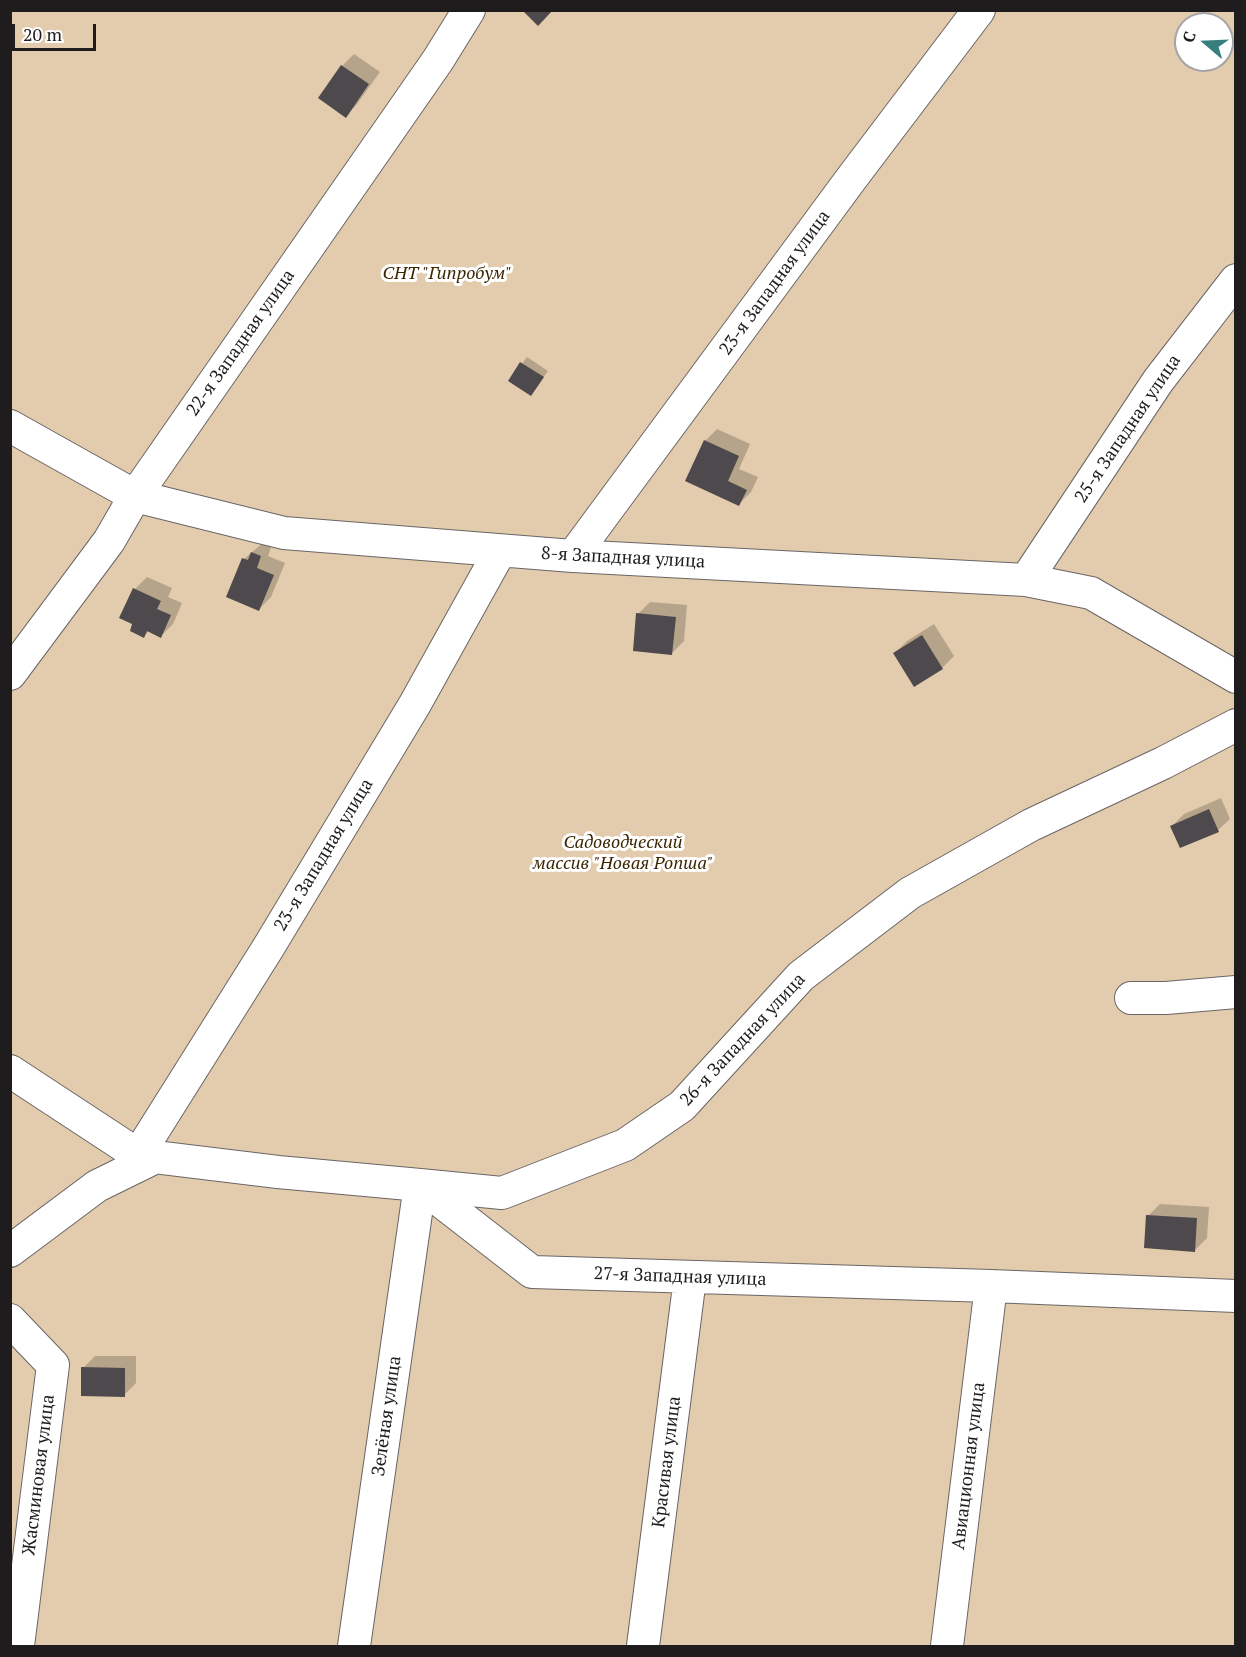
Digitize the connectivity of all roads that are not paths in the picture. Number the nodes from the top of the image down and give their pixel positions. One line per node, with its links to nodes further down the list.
1 (469, 10): 5 (street, 22-я Западная улица)
2 (979, 10): 7 (street, 23-я Западная улица)
3 (1236, 280): 8 (street, 25-я Западная улица)
4 (10, 426): 5 (street, 8-я Западная улица)
5 (135, 496): 6 (street, 8-я Западная улица); 9 (street, 22-я Западная улица)
6 (500, 551): 7 (street, 8-я Западная улица); 15 (street, 23-я Западная улица)
7 (573, 556): 8 (street, 8-я Западная улица)
8 (1026, 580): 10 (street, 8-я Западная улица)
9 (10, 674)
10 (1236, 678)
11 (1236, 725): 16 (street, 26-я Западная улица)
12 (1236, 992): 13 (street)
13 (1131, 998)
14 (10, 1071): 15 (street)
15 (147, 1156): 16 (street); 17 (street)
16 (420, 1185): 18 (street, 27-я Западная улица); 23 (street, Зелёная улица)
17 (10, 1251)
18 (690, 1278): 19 (street, 27-я Западная улица); 24 (street, Красивая улица)
19 (992, 1286): 20 (street, 27-я Западная улица); 25 (street, Авиационная улица)
20 (1236, 1296)
21 (10, 1320): 22 (street, Жасминовая улица)
22 (18, 1647)
23 (354, 1647)
24 (643, 1647)
25 (946, 1647)

